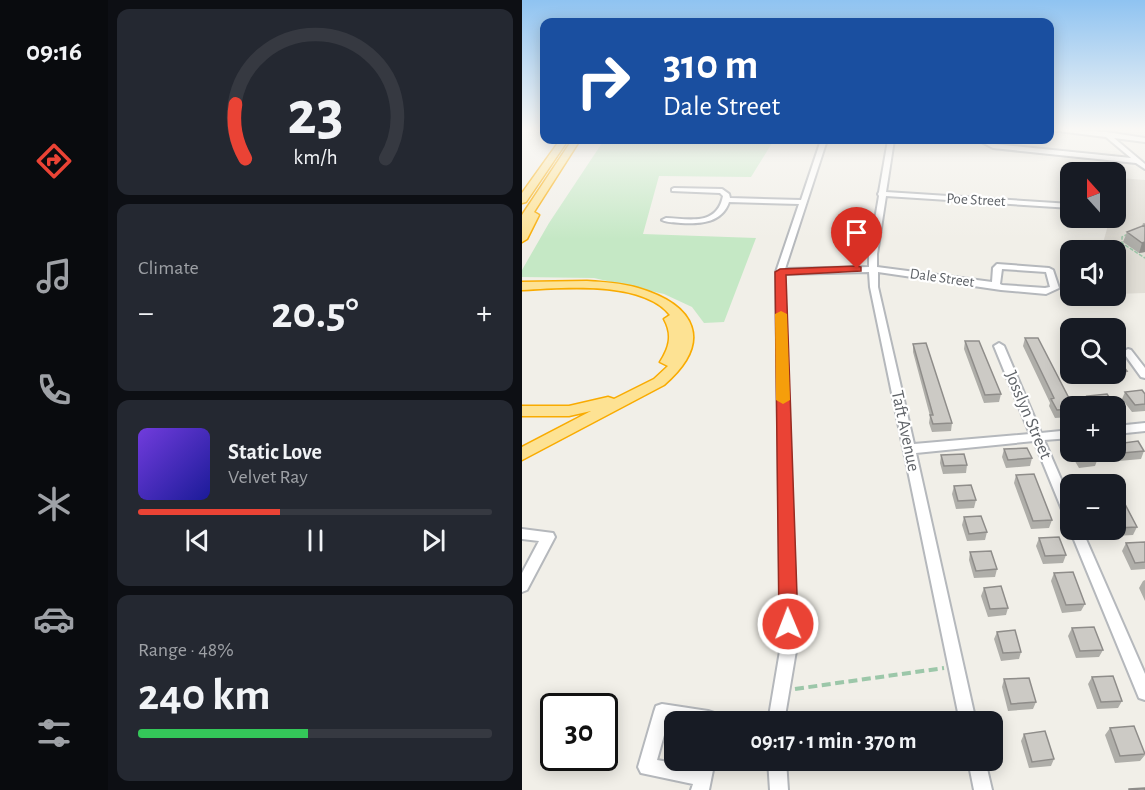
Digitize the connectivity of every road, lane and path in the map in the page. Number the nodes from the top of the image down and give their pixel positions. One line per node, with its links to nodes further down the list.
1 (545, 165): 6 (highway)
2 (816, 165): 10 (street)
3 (886, 165): 7 (street, Taft Avenue)
4 (559, 166): 13 (highway); 15 (highway)
5 (674, 190): 9 (street)
6 (525, 192): 8 (highway)
7 (881, 194): 11 (street, Poe Street); 17 (street, Taft Avenue)
8 (522, 200)
9 (727, 200): 10 (street); 12 (street)
10 (803, 202): 18 (street)
11 (1060, 205)
12 (666, 220)
13 (522, 223)
14 (1135, 232): 16 (path)
15 (522, 239)
16 (1145, 258)
17 (873, 269): 18 (street, Dale Street); 19 (street, Dale Street); 29 (street, Taft Avenue)
18 (780, 272): 37 (street)
19 (996, 285): 19 (street, Dale Street)
20 (527, 288): 24 (highway); 30 (highway)
21 (999, 346): 28 (street, Josslyn Street)
22 (1128, 352): 23 (street)
23 (1145, 375)
24 (522, 411)
25 (1145, 428): 26 (street)
26 (1126, 429)
27 (1060, 435): 28 (street)
28 (1038, 437): 29 (street); 31 (street, Josslyn Street)
29 (909, 449): 36 (street, Taft Avenue)
30 (522, 453)
31 (1060, 490)
32 (522, 534): 34 (street)
33 (1080, 540): 38 (street)
34 (527, 569): 35 (street)
35 (522, 586)
36 (956, 666): 37 (path); 40 (street, Taft Avenue)
37 (781, 691): 39 (street)
38 (1145, 692)
39 (778, 711)
40 (966, 711)
41 (664, 712): 42 (street)
42 (664, 770)
43 (672, 771): 46 (street)
44 (778, 771): 47 (street)
45 (979, 771): 48 (street)
46 (704, 776)
47 (779, 790)
48 (983, 790)

